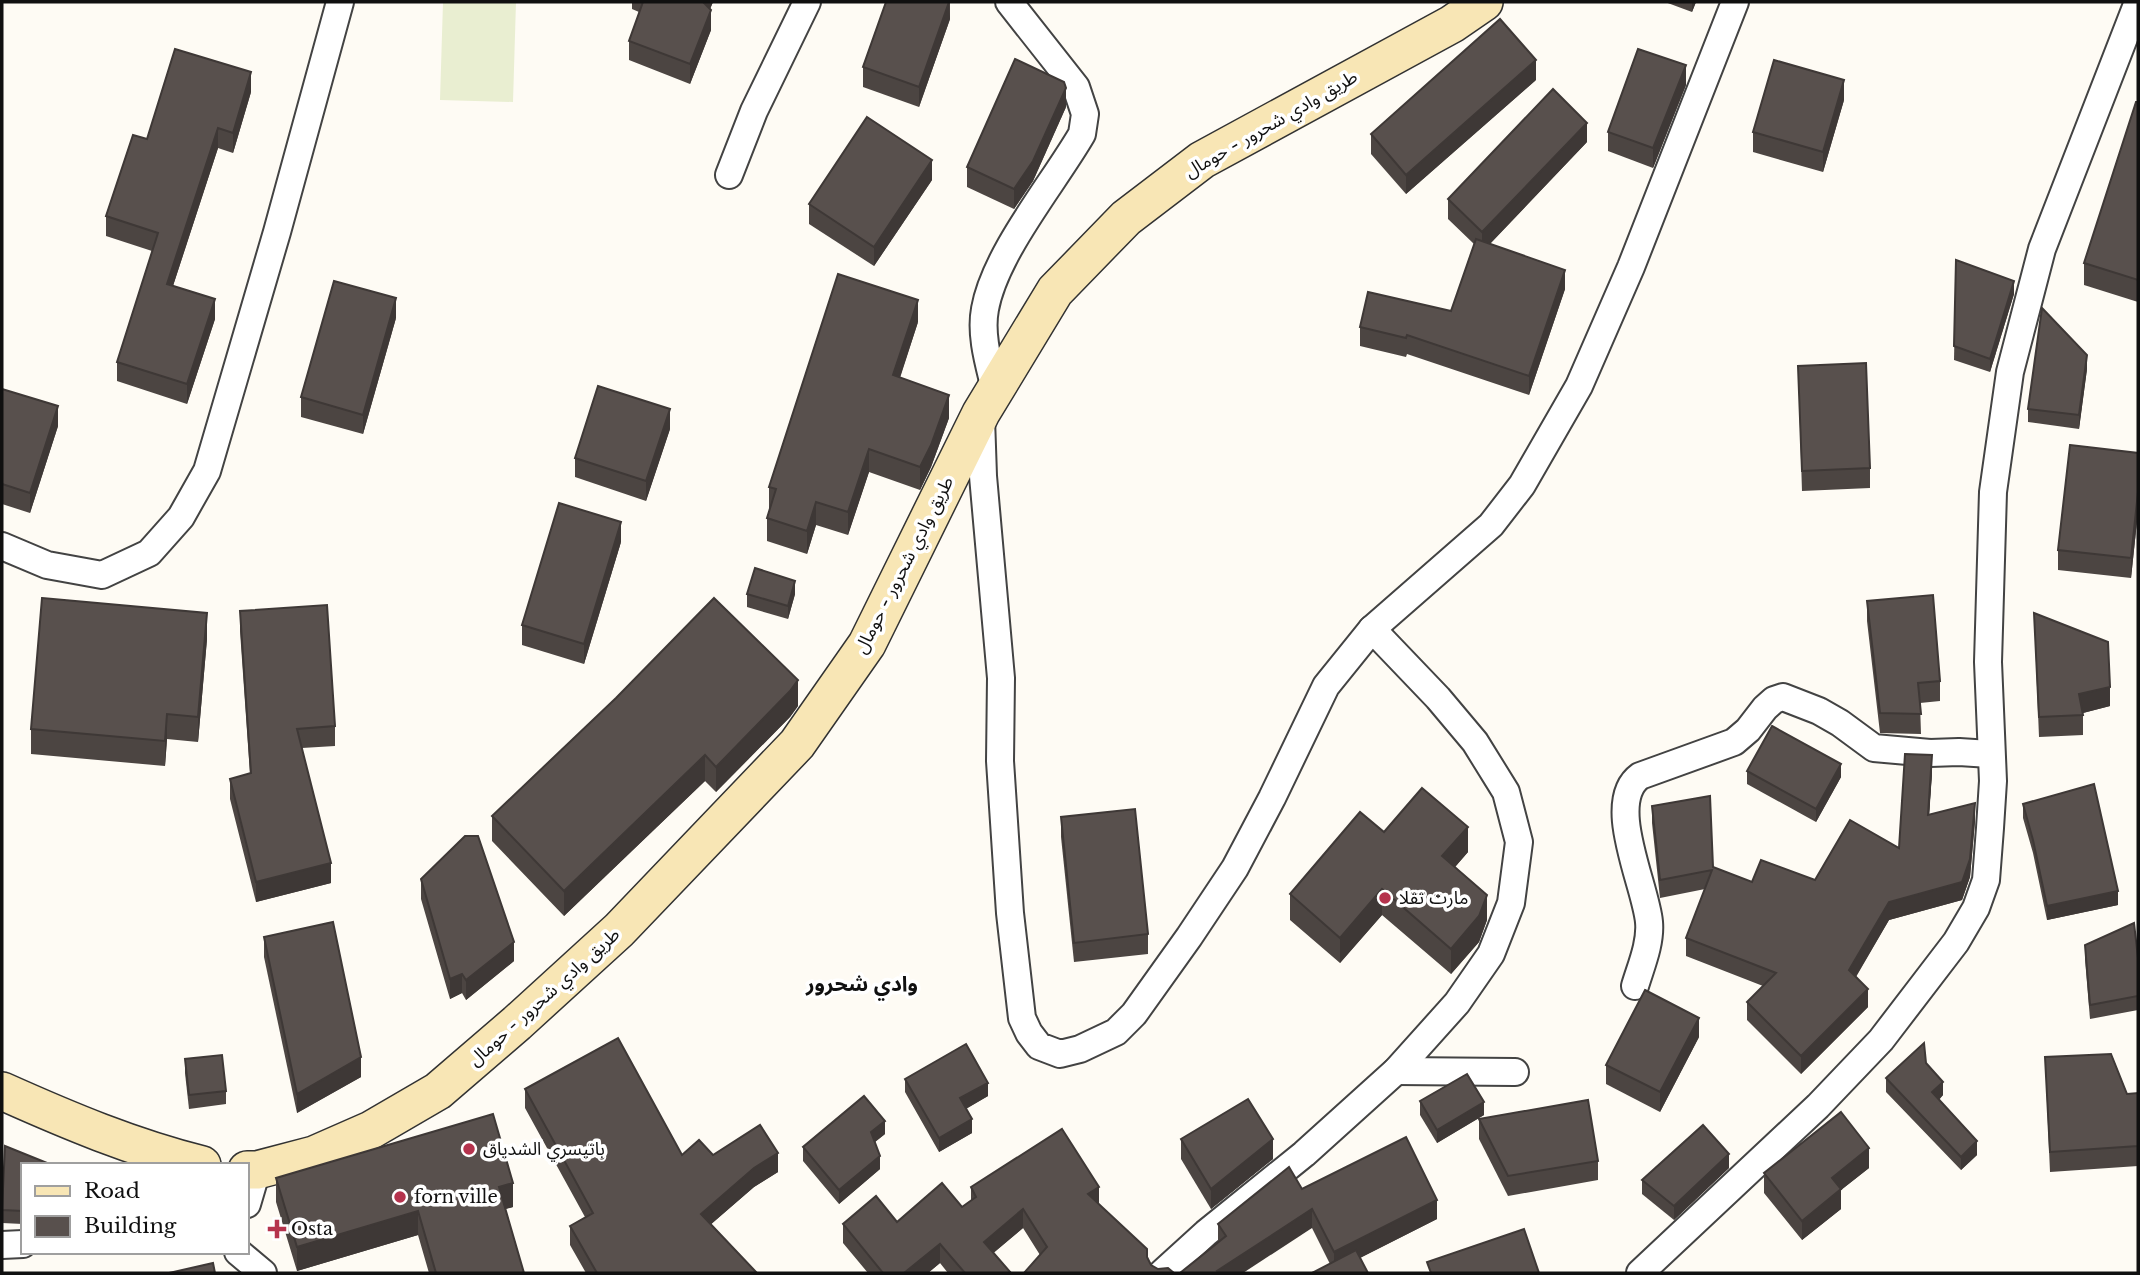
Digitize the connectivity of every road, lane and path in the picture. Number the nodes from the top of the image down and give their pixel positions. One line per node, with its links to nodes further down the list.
1 (340, 2): 9 (street)
2 (807, 2): 7 (street)
3 (1009, 2): 8 (street)
4 (1484, 2): 8 (main road, طريق وادي شحرور - حومال)
5 (1735, 2): 10 (street)
6 (2138, 2): 11 (street)
7 (729, 175)
8 (988, 401): 10 (street); 17 (main road, طريق وادي شحرور - حومال)
9 (2, 546)
10 (1373, 629): 13 (street)
11 (1990, 754): 12 (street); 24 (street)
12 (1635, 986)
13 (1396, 1071): 14 (street); 23 (street)
14 (1514, 1072)
15 (2, 1091): 16 (main road)
16 (194, 1163)
17 (252, 1170): 18 (street)
18 (248, 1197)
19 (21, 1244): 20 (street)
20 (2, 1245)
21 (240, 1254): 22 (street)
22 (263, 1273)
23 (1162, 1273)
24 (1640, 1273)

